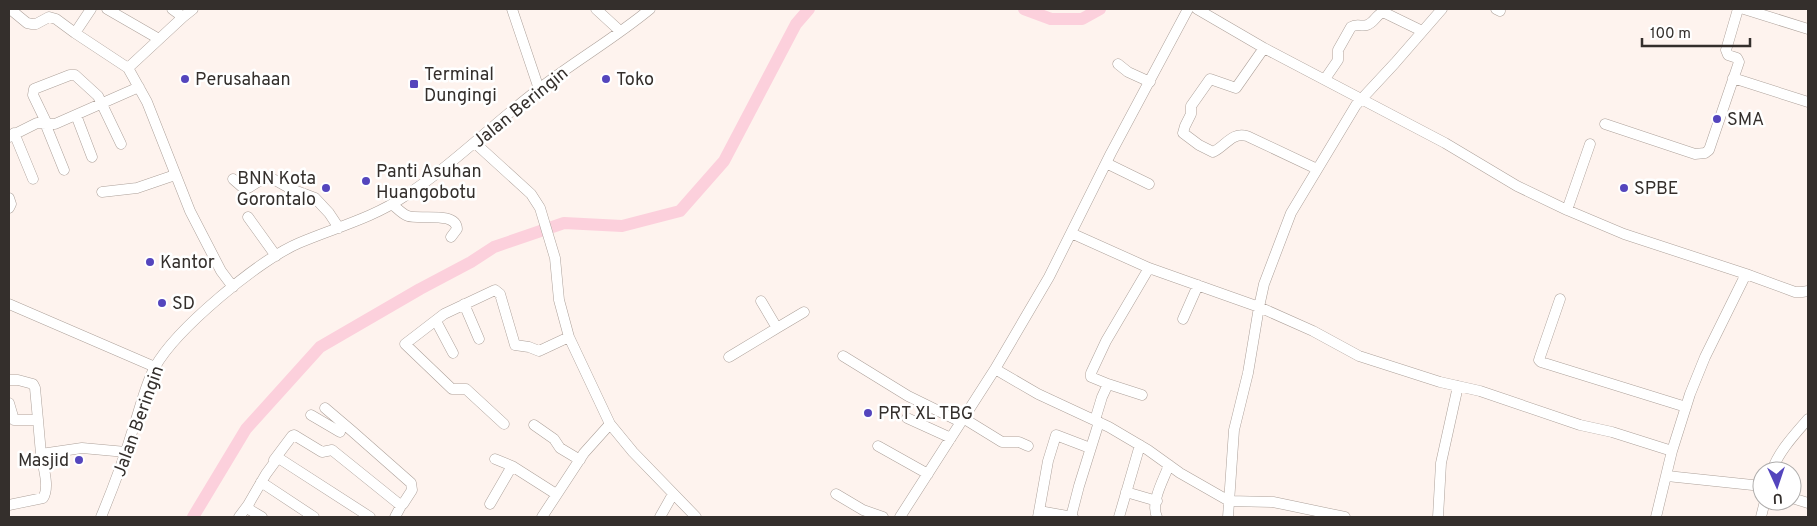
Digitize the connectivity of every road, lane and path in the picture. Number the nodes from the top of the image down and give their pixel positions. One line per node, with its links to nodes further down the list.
1 (91, 9): 18 (street)
2 (107, 9): 19 (street)
3 (172, 9): 14 (street)
4 (193, 9): 14 (street)
5 (512, 9): 27 (street)
6 (596, 9): 16 (street)
7 (650, 9): 16 (street, Jalan Beringin)
8 (1188, 9): 25 (street)
9 (1196, 9): 20 (street)
10 (1442, 9): 17 (street)
11 (1738, 9): 23 (street)
12 (1744, 9): 15 (street)
13 (10, 11): 18 (street)
14 (183, 17): 19 (street)
15 (1808, 30)
16 (620, 31): 27 (street, Jalan Beringin)
17 (1422, 31): 24 (street); 28 (street)
18 (75, 34): 22 (street)
19 (159, 39): 22 (street)
20 (1264, 48): 24 (street); 41 (street)
21 (1118, 64): 25 (street)
22 (128, 68): 26 (street)
23 (1733, 78): 30 (street); 33 (street)
24 (1325, 79): 28 (street)
25 (1150, 82): 39 (street)
26 (139, 87): 29 (street); 42 (street)
27 (539, 89): 35 (street, Jalan Beringin)
28 (1361, 98): 41 (street); 50 (street)
29 (102, 102): 31 (street); 32 (street); 36 (street)
30 (1808, 102)
31 (76, 115): 32 (street); 38 (street)
32 (46, 123): 34 (street); 40 (street)
33 (1605, 124)
34 (11, 135): 44 (street)
35 (474, 143): 48 (street, Jalan Beringin); 70 (street)
36 (121, 144)
37 (1590, 144): 50 (street)
38 (92, 157)
39 (1106, 163): 45 (street); 53 (street)
40 (64, 170)
41 (1317, 170): 65 (street)
42 (175, 175): 46 (street); 59 (street)
43 (233, 178): 52 (street)
44 (33, 179)
45 (1149, 184)
46 (102, 192)
47 (9, 198): 49 (street)
48 (392, 204): 52 (street, Jalan Beringin); 54 (street)
49 (9, 208)
50 (1566, 210): 57 (street)
51 (248, 217): 55 (street)
52 (339, 228): 55 (street, Jalan Beringin)
53 (1071, 233): 56 (street); 76 (street)
54 (451, 238)
55 (276, 256): 59 (street, Jalan Beringin)
56 (1149, 268): 58 (street); 78 (street)
57 (1746, 274): 60 (street); 82 (street)
58 (1198, 285): 65 (street); 67 (street)
59 (232, 287): 75 (street, Jalan Beringin)
60 (1808, 291)
61 (1560, 299): 82 (street)
62 (761, 301): 69 (street)
63 (9, 304): 75 (street)
64 (464, 304): 68 (street); 70 (street); 71 (street)
65 (1259, 307): 79 (street); 118 (street)
66 (804, 312): 69 (street)
67 (1183, 319)
68 (436, 321): 72 (street); 89 (street)
69 (776, 328): 74 (street)
70 (569, 337): 90 (street)
71 (479, 339)
72 (453, 353)
73 (843, 356): 88 (street)
74 (729, 357)
75 (155, 367): 101 (street, Jalan Beringin)
76 (995, 369): 88 (street); 92 (street)
77 (9, 380): 87 (street)
78 (1108, 384): 80 (street); 92 (street)
79 (1458, 386): 100 (street); 141 (street)
80 (1142, 395)
81 (9, 403): 87 (street)
82 (1686, 407): 100 (street)
83 (325, 408): 93 (street)
84 (311, 415): 93 (street)
85 (907, 418): 94 (street)
86 (1808, 419): 106 (street)
87 (38, 420): 102 (street)
88 (962, 420): 94 (street); 97 (street)
89 (504, 424)
90 (610, 424): 105 (street); 115 (street)
91 (534, 425): 105 (street)
92 (1097, 426): 95 (street); 98 (street)
93 (342, 428): 99 (street); 119 (street)
94 (951, 438): 109 (street)
95 (1140, 445): 107 (street); 113 (street)
96 (878, 446): 109 (street)
97 (1028, 446)
98 (1090, 448): 123 (street); 135 (street)
99 (328, 450): 104 (street); 119 (street)
100 (1672, 451): 110 (street)
101 (126, 452): 102 (street); 125 (street, Jalan Beringin)
102 (41, 454): 121 (street)
103 (495, 459): 108 (street)
104 (274, 460): 111 (street); 129 (street)
105 (580, 460): 114 (street)
106 (1776, 461)
107 (1169, 465): 117 (street); 118 (street)
108 (512, 466): 114 (street); 120 (street)
109 (928, 474): 134 (street)
110 (1666, 476): 112 (street); 142 (street)
111 (261, 482): 122 (street); 128 (street)
112 (1752, 485)
113 (1126, 492): 117 (street); 136 (street)
114 (556, 494): 124 (street)
115 (673, 494): 131 (street); 132 (street)
116 (836, 494): 133 (street)
117 (1156, 501): 137 (street)
118 (1229, 501): 138 (street); 139 (street); 140 (street)
119 (402, 504): 130 (street)
120 (490, 504)
121 (9, 505)
122 (248, 505): 126 (street); 127 (street)
123 (1038, 514): 135 (street)
124 (546, 516)
125 (101, 517)
126 (239, 517)
127 (262, 517)
128 (314, 517)
129 (370, 517)
130 (395, 517)
131 (660, 517)
132 (696, 517)
133 (883, 517)
134 (900, 517)
135 (1072, 517)
136 (1119, 517)
137 (1157, 517)
138 (1228, 517)
139 (1340, 517)
140 (1344, 517)
141 (1438, 517)
142 (1656, 517)

